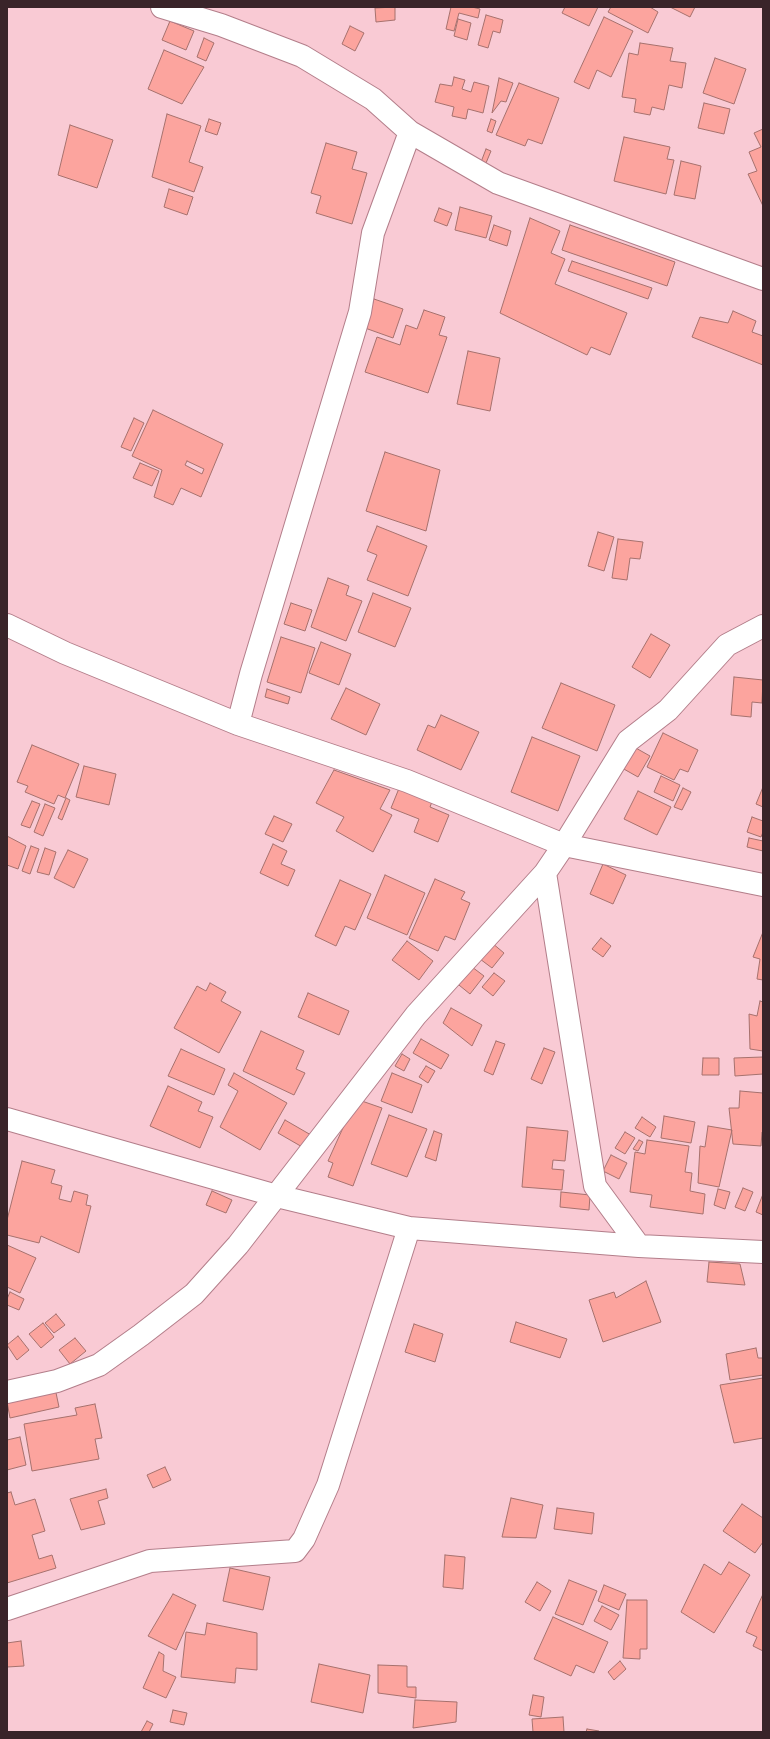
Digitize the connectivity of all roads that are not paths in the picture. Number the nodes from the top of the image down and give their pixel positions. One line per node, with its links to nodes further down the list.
1 (162, 7): 2 (street)
2 (410, 132): 3 (street); 6 (street)
3 (763, 279)
4 (7, 625): 6 (street)
5 (763, 626): 7 (street)
6 (238, 724): 7 (street)
7 (564, 845): 8 (street); 9 (street)
8 (545, 873): 11 (street); 13 (street)
9 (763, 885)
10 (7, 1120): 11 (street)
11 (277, 1196): 12 (street); 15 (street)
12 (409, 1228): 13 (street); 16 (street)
13 (638, 1246): 14 (street)
14 (763, 1252)
15 (7, 1392)
16 (7, 1609)

